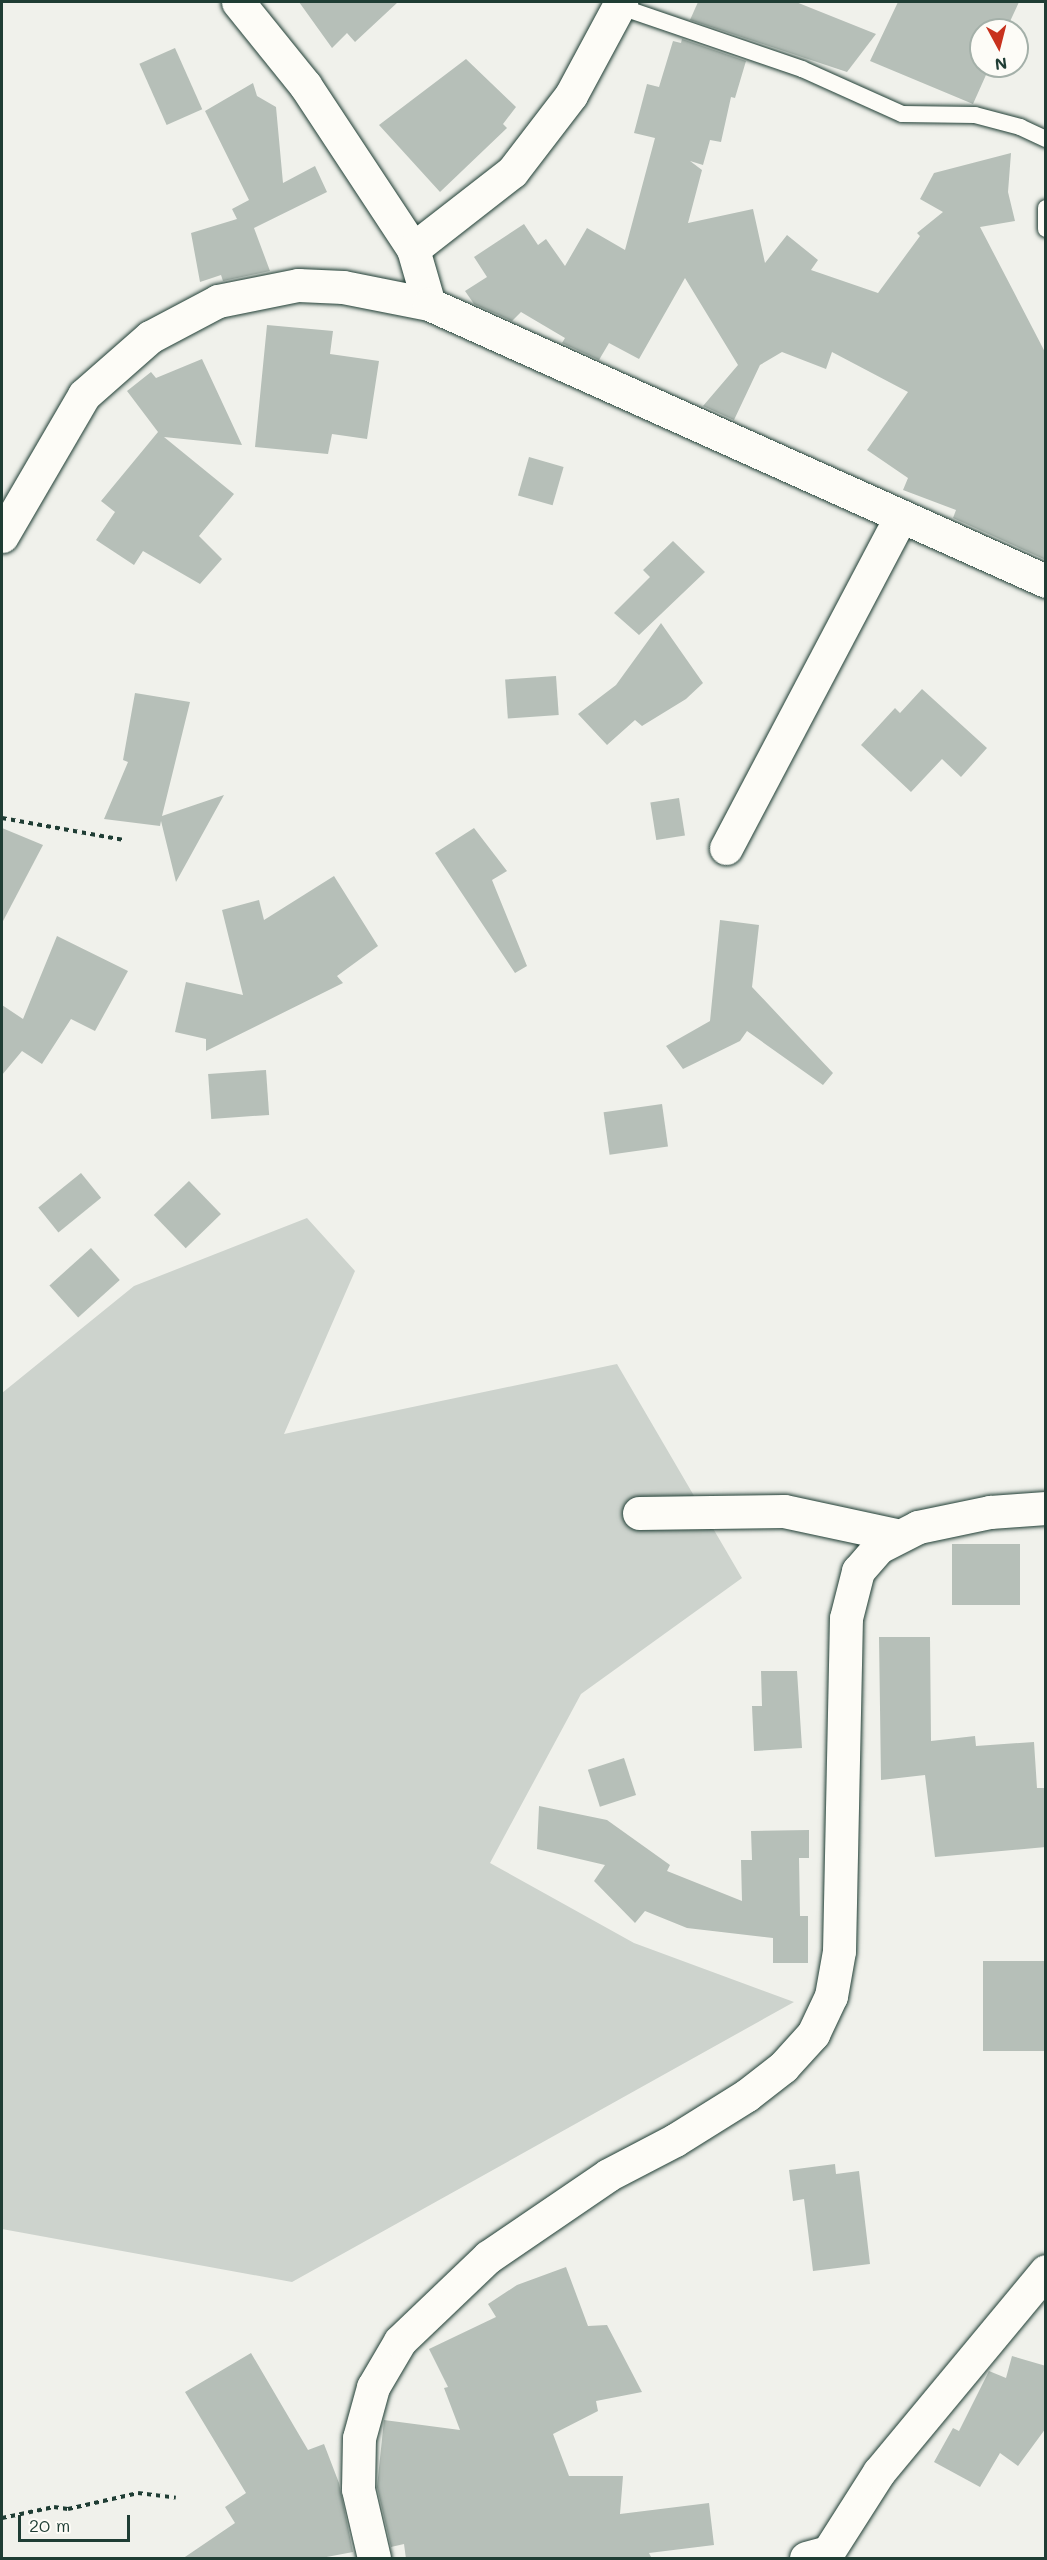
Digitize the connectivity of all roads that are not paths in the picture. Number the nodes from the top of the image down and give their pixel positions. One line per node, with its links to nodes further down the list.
1 (238, 2): 6 (street)
2 (620, 4): 3 (lane); 6 (street)
3 (1046, 139)
4 (1046, 208): 5 (lane)
5 (1046, 229)
6 (413, 249): 7 (street)
7 (429, 304): 8 (street); 9 (street)
8 (901, 516): 10 (street); 11 (street)
9 (2, 536)
10 (1046, 581)
11 (726, 848)
12 (1046, 1508): 14 (street)
13 (639, 1513): 14 (street)
14 (896, 1535): 16 (street)
15 (1046, 2271): 17 (street)
16 (374, 2559)
17 (806, 2559)

